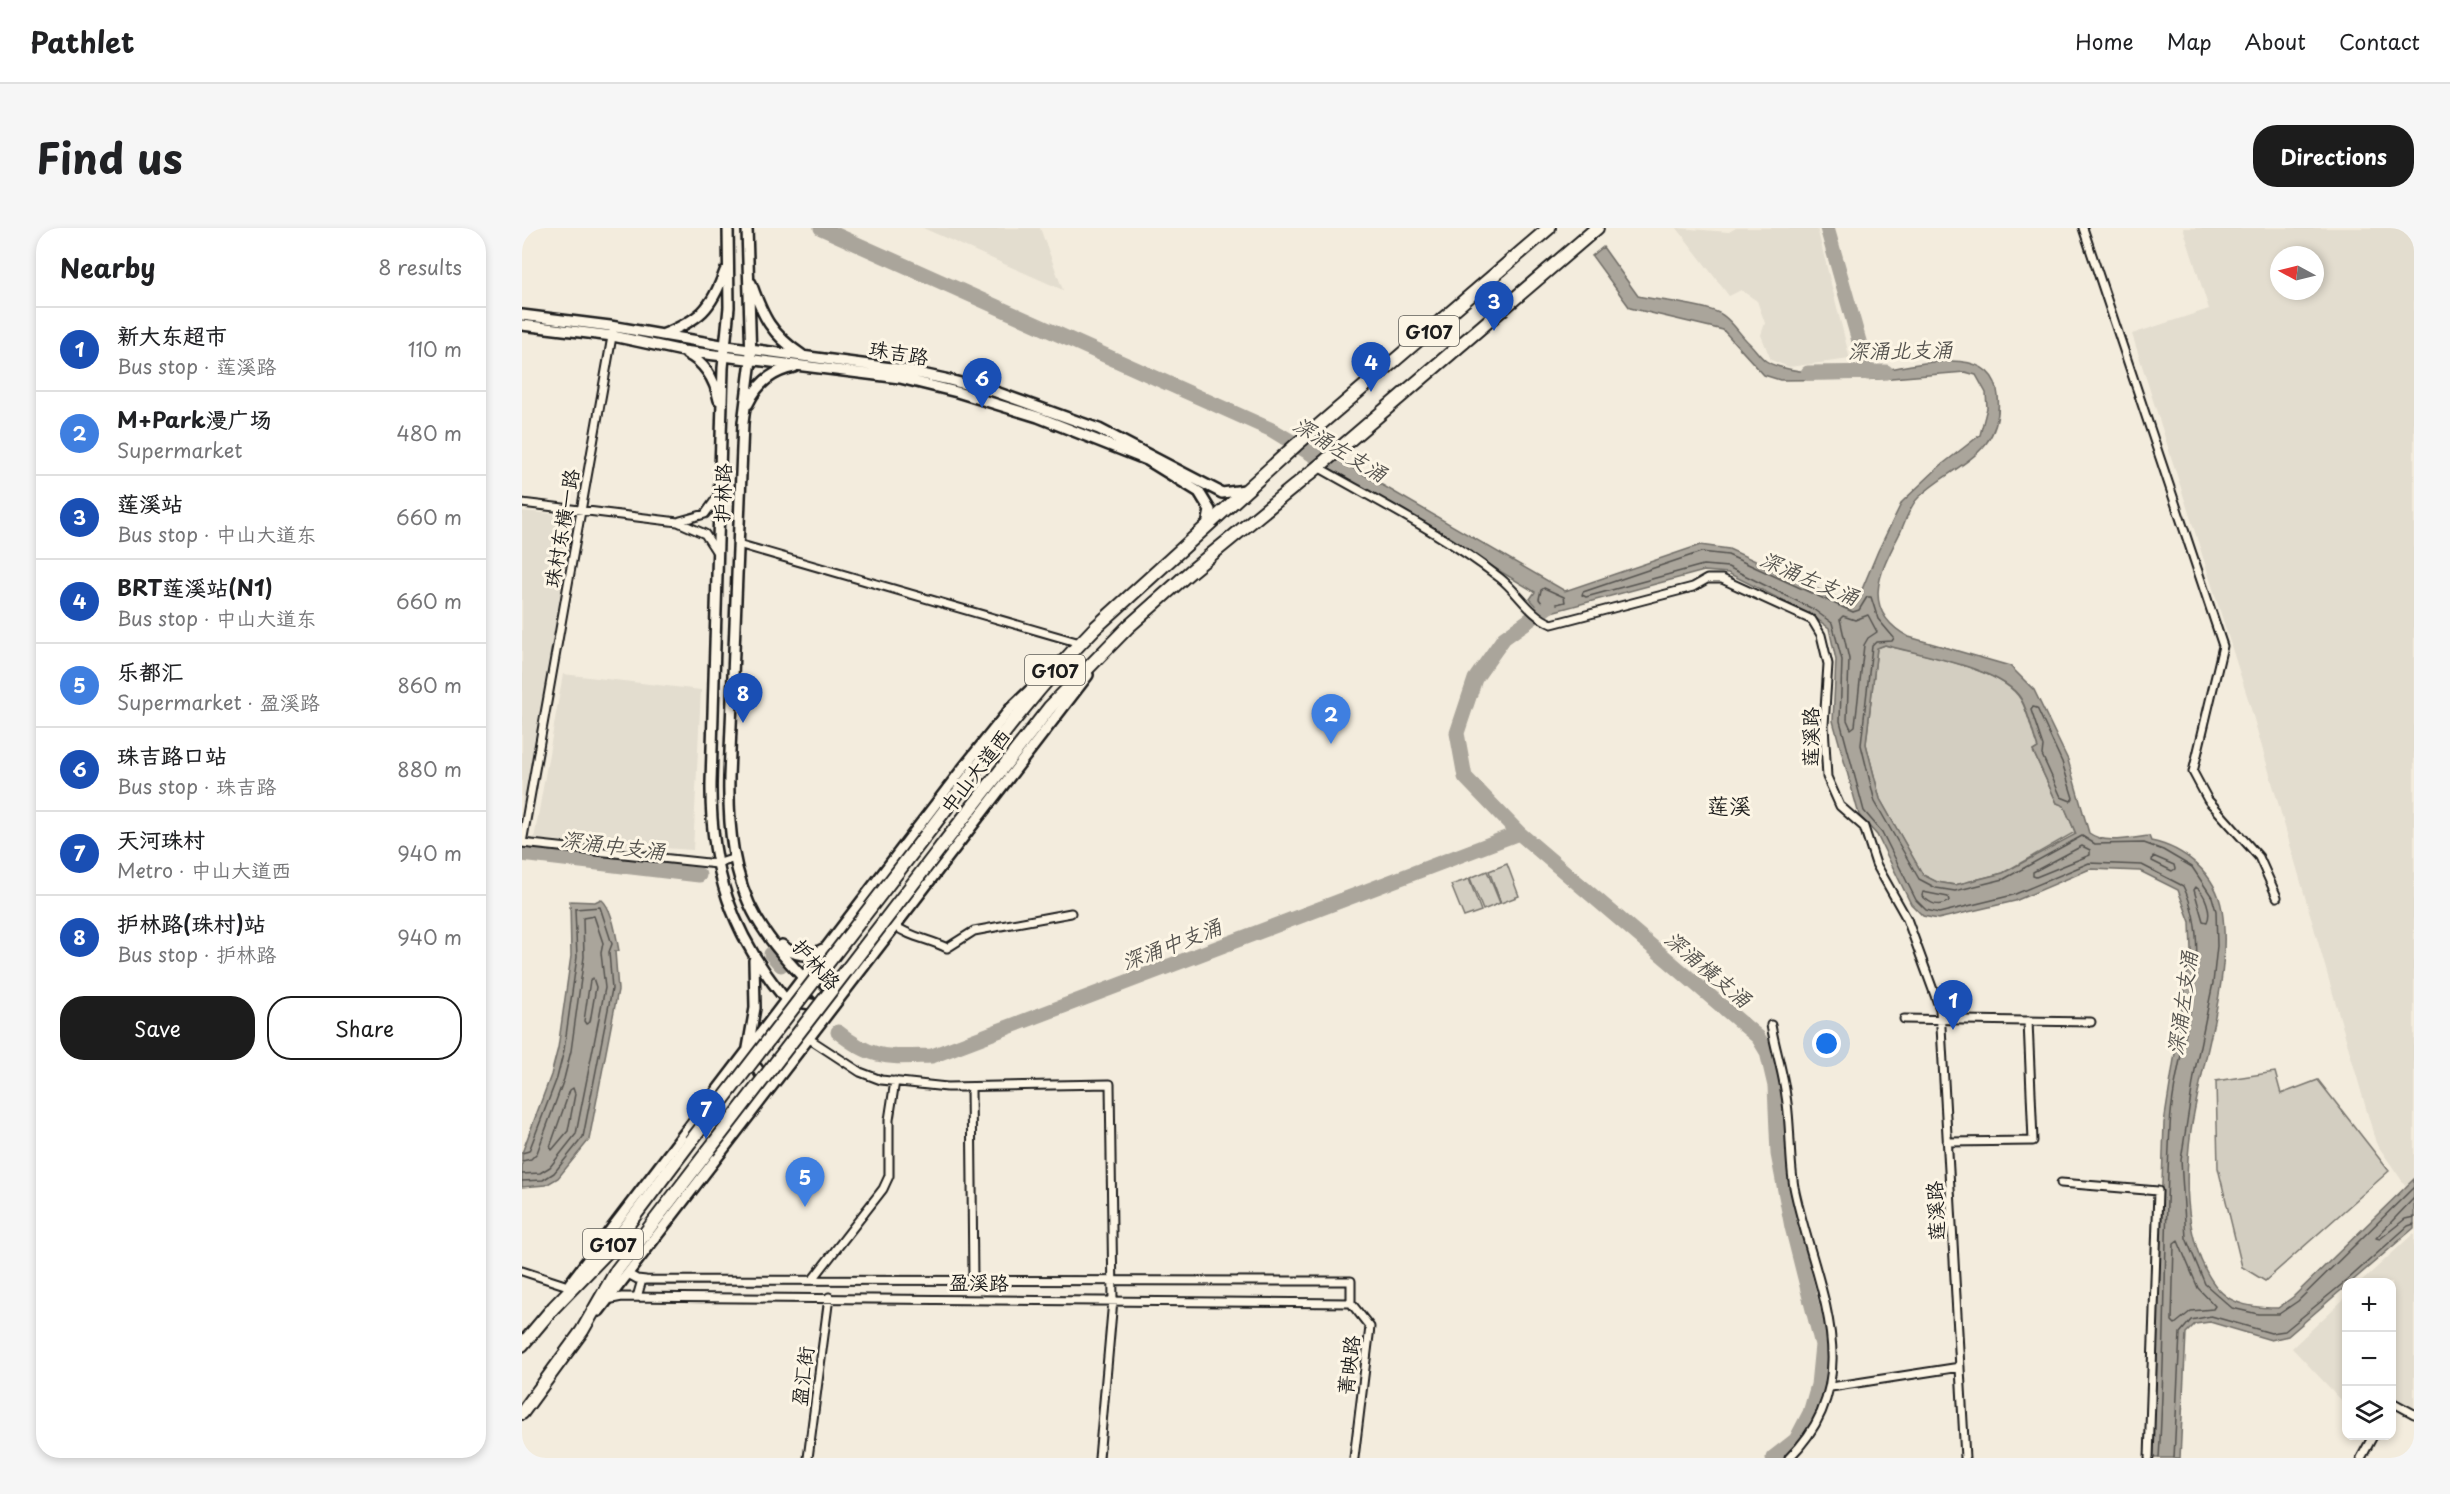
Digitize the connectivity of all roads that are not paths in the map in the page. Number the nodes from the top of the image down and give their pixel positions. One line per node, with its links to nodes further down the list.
1 (1550, 228): 20 (highway, G107)
2 (1597, 228): 19 (highway, G107)
3 (2084, 228): 34 (street)
4 (728, 229): 6 (main road, 护林路)
5 (747, 229): 7 (main road, 护林路)
6 (727, 266): 11 (main road); 14 (main road, 护林路)
7 (747, 273): 12 (main road, 护林路); 16 (main road)
8 (522, 315): 10 (main road, 珠吉路)
9 (522, 325): 10 (main road, 珠吉路)
10 (613, 331): 11 (main road, 珠吉路); 13 (main road, 珠吉路); 23 (street, 珠村东横一路)
11 (661, 335): 14 (main road, 珠吉路)
12 (751, 349): 14 (main road, 珠吉路); 15 (main road, 护林路); 16 (main road, 珠吉路)
13 (682, 351): 14 (main road, 珠吉路); 17 (main road)
14 (726, 351): 15 (main road, 珠吉路); 17 (main road, 护林路)
15 (751, 360): 16 (main road, 珠吉路); 18 (main road, 护林路)
16 (801, 361): 18 (main road); 20 (main road, 珠吉路); 25 (main road, 珠吉路)
17 (722, 422): 18 (main road); 21 (main road, 护林路)
18 (743, 423): 26 (main road, 护林路)
19 (1321, 464): 29 (highway, 中山大道西 / G107); 44 (street, 莲溪路)
20 (1248, 490): 25 (highway, 中山大道西 / G107)
21 (719, 494): 24 (street); 27 (main road, 护林路)
22 (522, 502): 23 (street)
23 (582, 510): 24 (street); 31 (street, 珠村东横一路)
24 (678, 522): 27 (street)
25 (1207, 526): 28 (highway, 中山大道西 / G107)
26 (738, 544): 28 (street); 32 (main road, 护林路)
27 (717, 554): 33 (main road, 护林路)
28 (1080, 643): 30 (highway, 中山大道西 / G107)
29 (1109, 646): 36 (main road); 69 (highway, 中山大道西 / G107, bridge)
30 (1067, 656): 38 (main road); 68 (highway, 中山大道西 / G107, bridge)
31 (522, 843): 33 (street)
32 (735, 858): 33 (street); 37 (main road, 护林路)
33 (717, 864): 39 (main road, 护林路)
34 (2277, 897)
35 (1071, 913): 36 (street)
36 (894, 925): 42 (main road)
37 (768, 936): 38 (main road); 40 (main road, 护林路)
38 (828, 946): 40 (main road)
39 (752, 952): 41 (main road, 护林路); 49 (main road)
40 (804, 976): 41 (main road); 42 (main road, 护林路)
41 (786, 1000): 42 (main road, 护林路); 49 (main road)
42 (831, 1007): 48 (main road)
43 (1904, 1019): 44 (street)
44 (1941, 1020): 45 (street); 54 (street, 莲溪路)
45 (2028, 1021): 46 (street); 54 (street)
46 (2091, 1022)
47 (1771, 1024): 72 (street)
48 (808, 1038): 51 (street); 53 (main road)
49 (746, 1053): 50 (main road)
50 (734, 1070): 53 (main road); 62 (main road)
51 (895, 1081): 52 (street); 58 (street)
52 (971, 1087): 59 (street); 61 (street)
53 (763, 1097): 57 (main road)
54 (1947, 1142): 71 (street, 莲溪路)
55 (2061, 1183): 82 (street)
56 (522, 1270): 62 (street)
57 (628, 1274): 60 (street, 盈溪路); 65 (main road)
58 (813, 1279): 59 (street, 盈溪路); 60 (street, 盈溪路)
59 (973, 1279): 61 (street, 盈溪路)
60 (642, 1280): 63 (street)
61 (1114, 1280): 66 (street); 67 (street, 盈溪路)
62 (568, 1286): 68 (main road)
63 (637, 1297): 64 (street, 盈溪路); 65 (street, 盈溪路)
64 (829, 1297): 66 (street, 盈溪路); 77 (street, 盈汇街)
65 (607, 1300): 69 (main road)
66 (1113, 1300): 67 (street, 盈溪路); 78 (street)
67 (1351, 1303): 79 (street, 菁映路)
68 (546, 1316): 70 (highway, G107)
69 (582, 1331): 74 (highway, G107)
70 (522, 1345)
71 (1960, 1367): 72 (street); 81 (street, 莲溪路)
72 (1831, 1387): 80 (street)
73 (2396, 1405): 75 (street)
74 (522, 1413)
75 (2414, 1414)
76 (2371, 1440): 83 (street)
77 (808, 1458)
78 (1100, 1458)
79 (1354, 1458)
80 (1789, 1458)
81 (1965, 1458)
82 (2149, 1458)
83 (2361, 1458)

